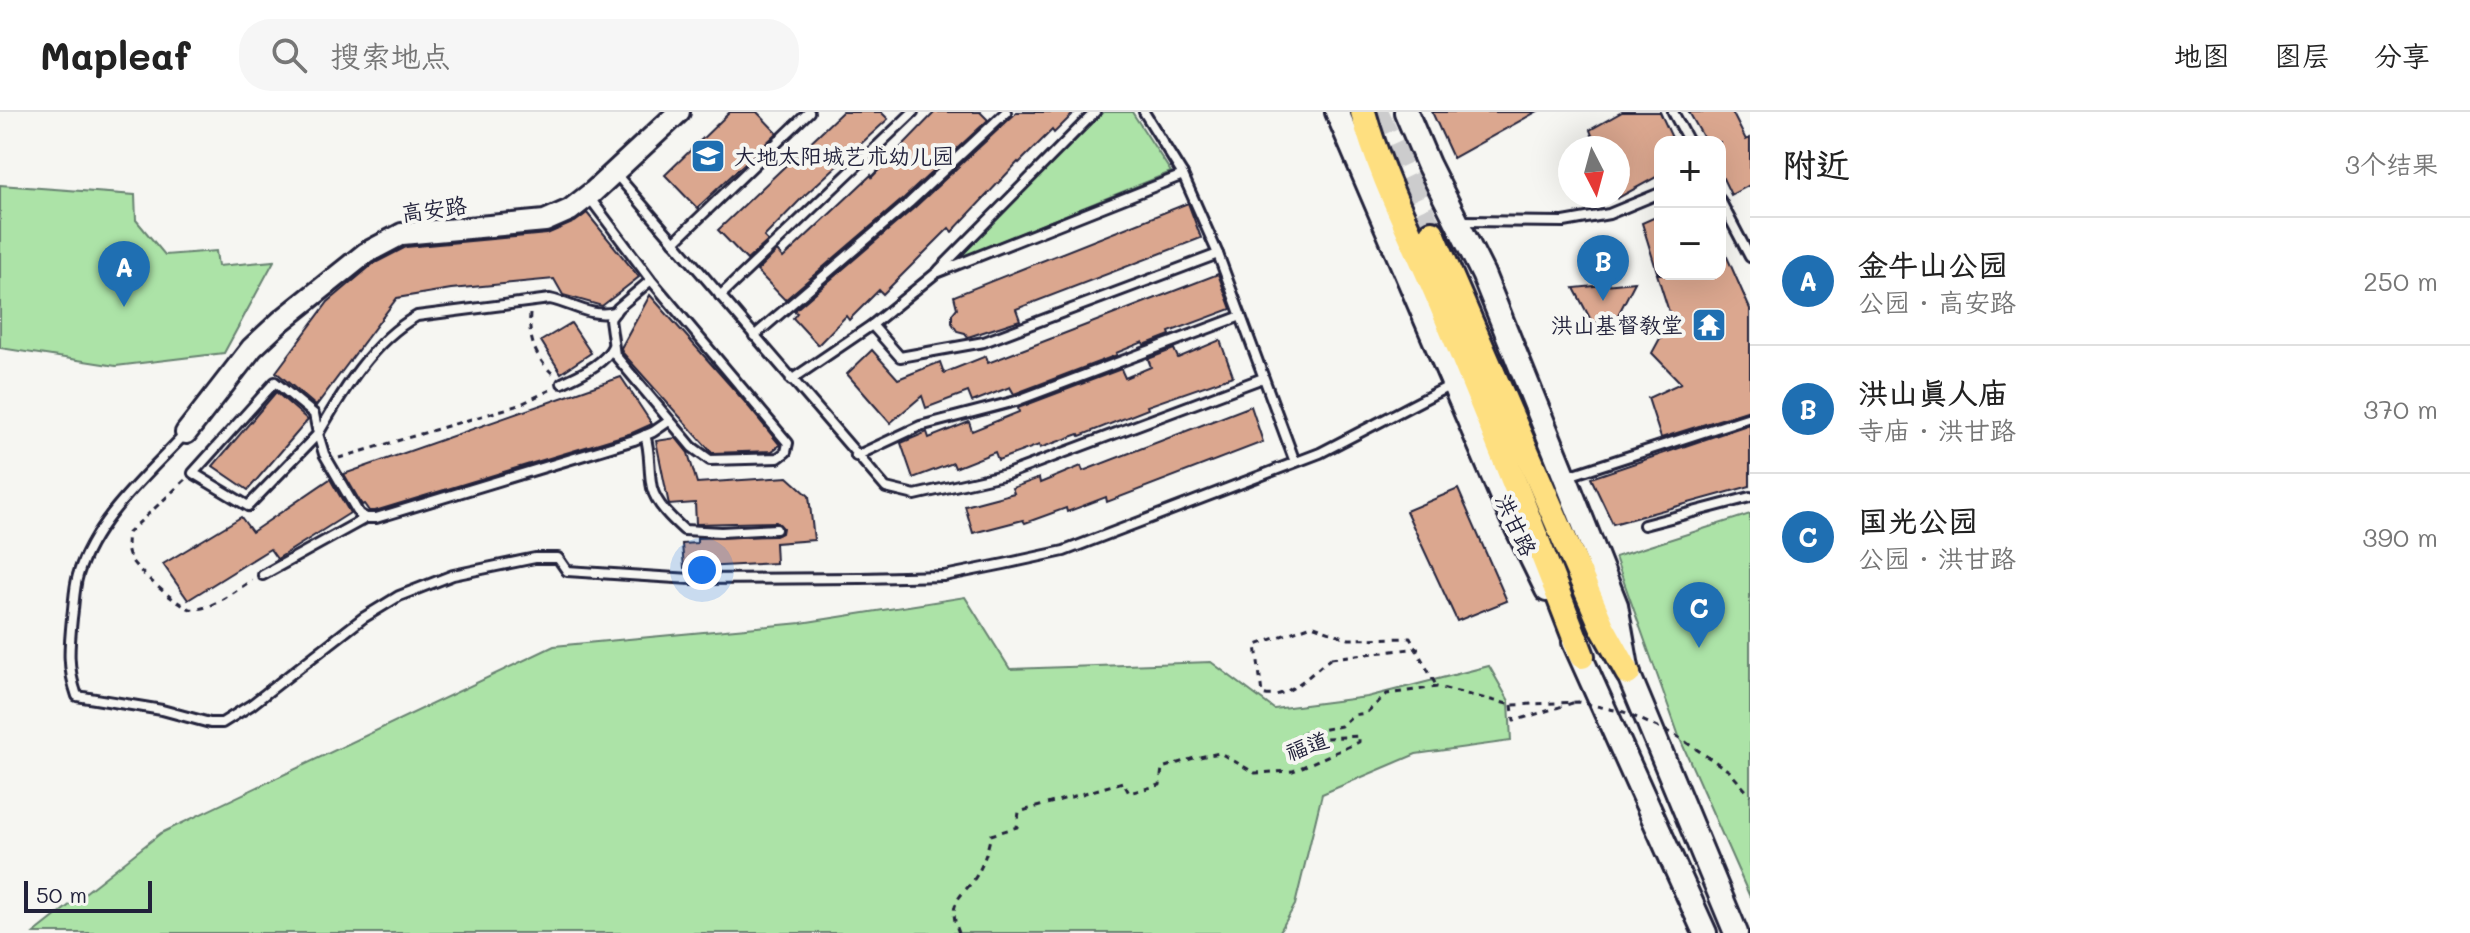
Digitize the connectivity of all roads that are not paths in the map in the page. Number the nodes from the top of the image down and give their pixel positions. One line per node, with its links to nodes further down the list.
1 (679, 112): 11 (street, 高安路)
2 (809, 112): 18 (lane)
3 (913, 112): 23 (lane)
4 (1006, 112): 27 (lane)
5 (1095, 112): 21 (lane)
6 (1144, 112): 12 (lane)
7 (1673, 112): 10 (lane)
8 (1347, 114): 31 (main road, 洪甘路); 46 (main road)
9 (1406, 115): 16 (main road)
10 (1686, 136)
11 (614, 173): 14 (street, 高安路); 18 (lane)
12 (1183, 175): 19 (lane); 21 (lane)
13 (1654, 195): 16 (lane)
14 (589, 196): 22 (lane); 35 (street, 高安路)
15 (1724, 208): 20 (lane)
16 (1458, 221): 40 (main road)
17 (1432, 233): 47 (main road)
18 (674, 242): 23 (lane)
19 (1218, 254): 25 (lane); 26 (lane)
20 (1750, 257)
21 (936, 273): 26 (lane)
22 (651, 280): 24 (lane); 34 (lane)
23 (720, 296): 27 (lane)
24 (615, 312): 28 (lane); 36 (lane)
25 (1241, 316): 29 (lane); 38 (lane)
26 (872, 325): 30 (lane)
27 (754, 336): 30 (lane)
28 (614, 346): 32 (lane); 34 (lane)
29 (1263, 378): 38 (lane); 39 (lane)
30 (791, 380): 38 (lane)
31 (1455, 382): 39 (lane); 46 (main road, 洪甘路)
32 (562, 383)
33 (1750, 417): 40 (lane)
34 (669, 421): 37 (lane)
35 (186, 433): 39 (lane)
36 (318, 434): 36 (lane); 42 (lane)
37 (645, 435): 42 (lane); 44 (lane)
38 (856, 456)
39 (1295, 462)
40 (1565, 477): 47 (main road)
41 (1750, 497): 43 (lane)
42 (366, 518): 45 (lane)
43 (1644, 525)
44 (776, 529)
45 (263, 575)
46 (1582, 656): 48 (main road, 洪甘路)
47 (1628, 673): 49 (main road)
48 (1705, 933)
49 (1736, 933)

